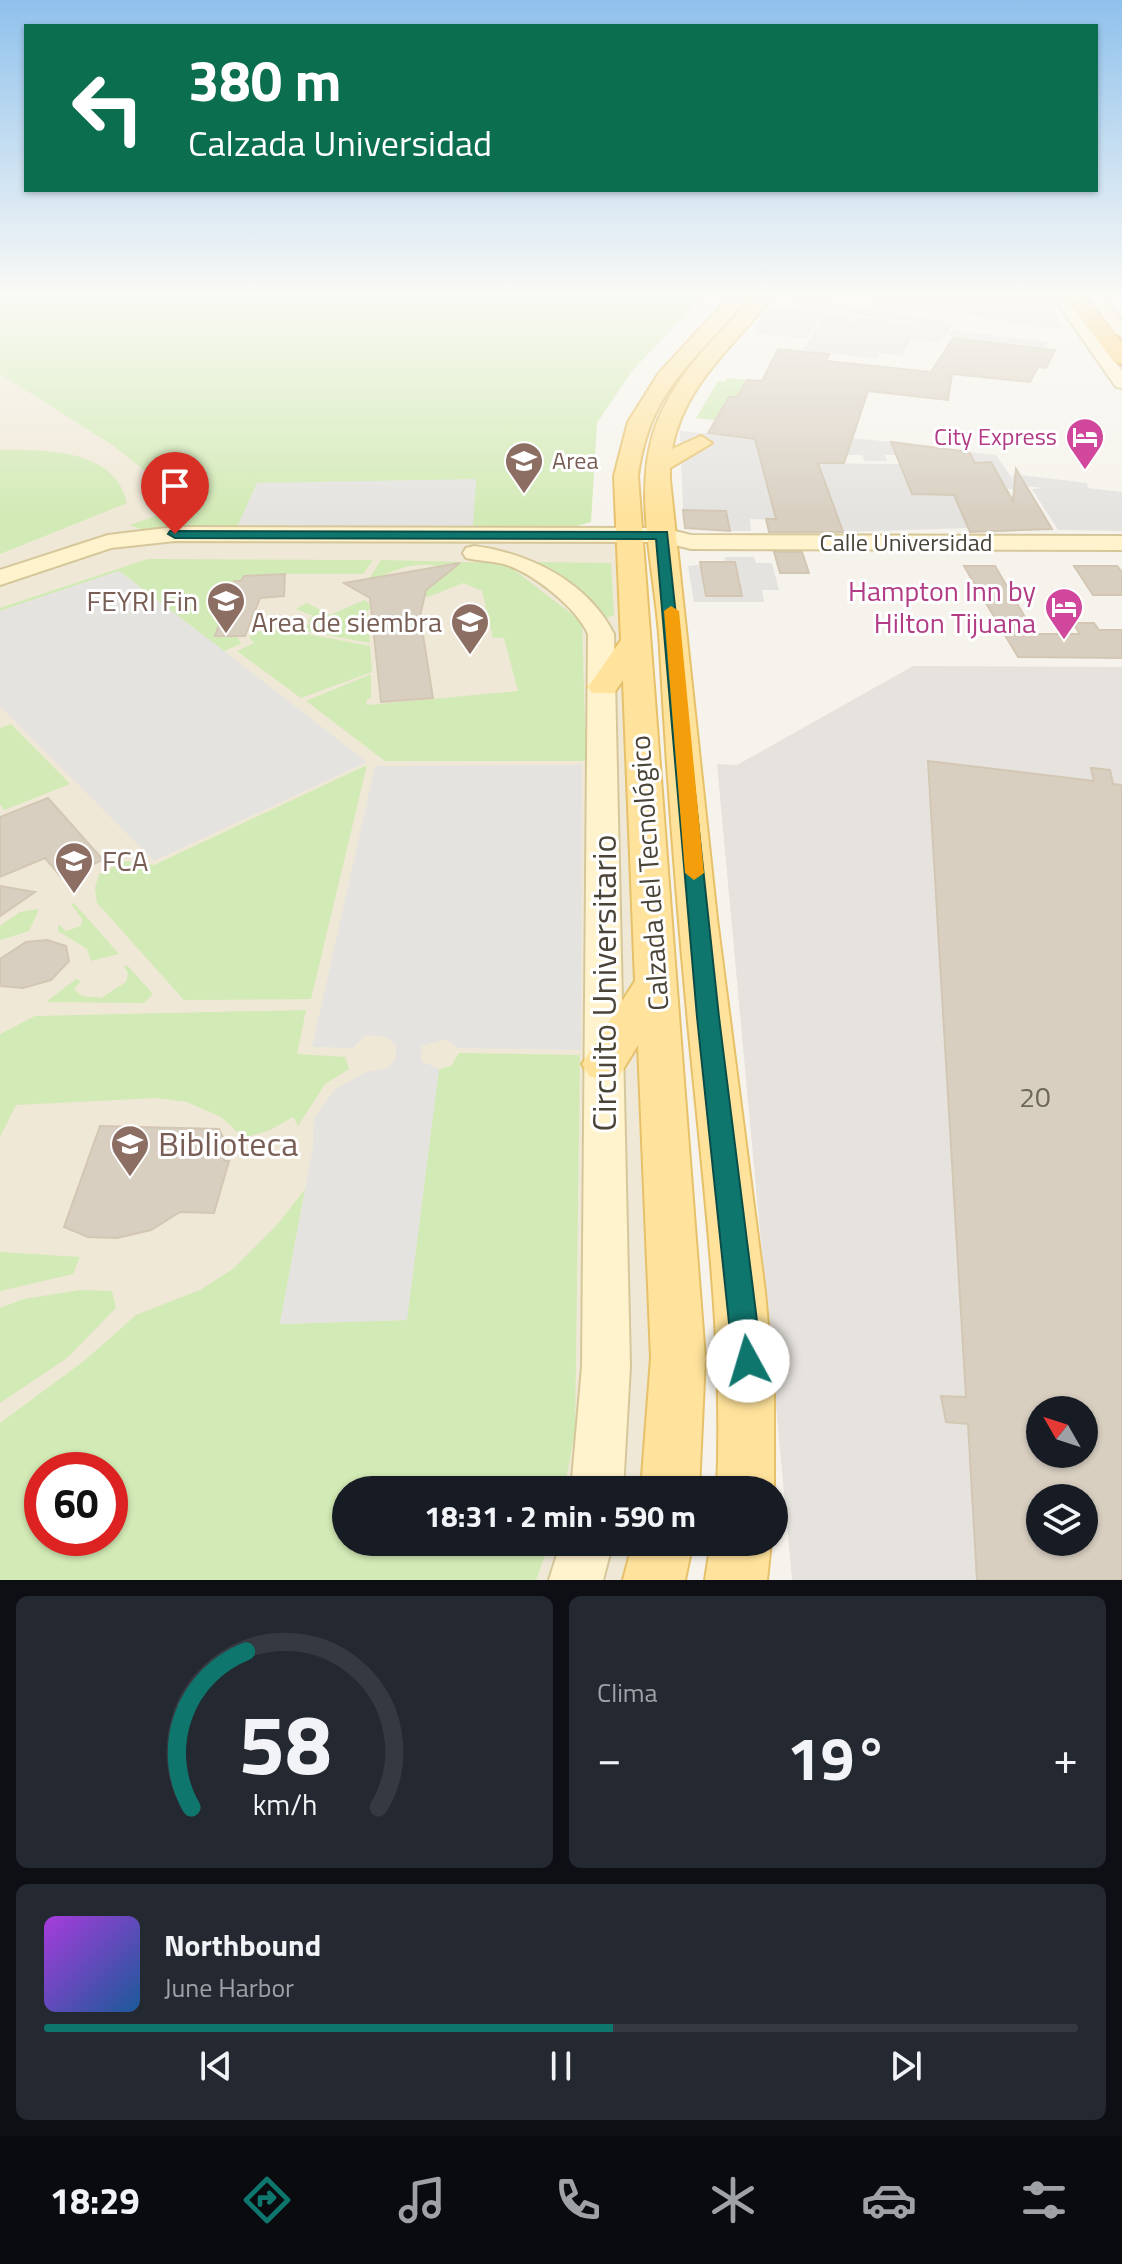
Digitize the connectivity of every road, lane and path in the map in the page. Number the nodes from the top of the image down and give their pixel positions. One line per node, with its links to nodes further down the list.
1 (675, 369): 5 (main road)
2 (704, 369): 4 (main road, Calzada del Tecnológico)
3 (701, 443): 4 (main road)
4 (658, 465): 5 (main road, Calzada del Tecnológico)
5 (653, 542): 6 (main road, Calle Universidad); 7 (main road); 8 (main road); 10 (main road, Calzada del Tecnológico); 12 (main road, Calzada del Tecnológico)
6 (1122, 543)
7 (474, 553): 9 (main road); 11 (main road, Circuito Universitario)
8 (0, 578)
9 (0, 595)
10 (634, 643): 11 (main road); 12 (main road, Calzada del Tecnológico)
11 (603, 687): 14 (main road, Circuito Universitario)
12 (659, 716): 13 (main road, Calzada del Tecnológico); 17 (main road, Calzada del Tecnológico)
13 (656, 982): 14 (main road); 16 (main road, Calzada del Tecnológico)
14 (604, 1064): 15 (main road, Circuito Universitario)
15 (598, 1476)
16 (671, 1476)
17 (746, 1476)
18 (583, 1556): 21 (main road)
19 (660, 1556): 22 (main road)
20 (739, 1556): 23 (main road)
21 (576, 1580)
22 (654, 1580)
23 (736, 1580)

